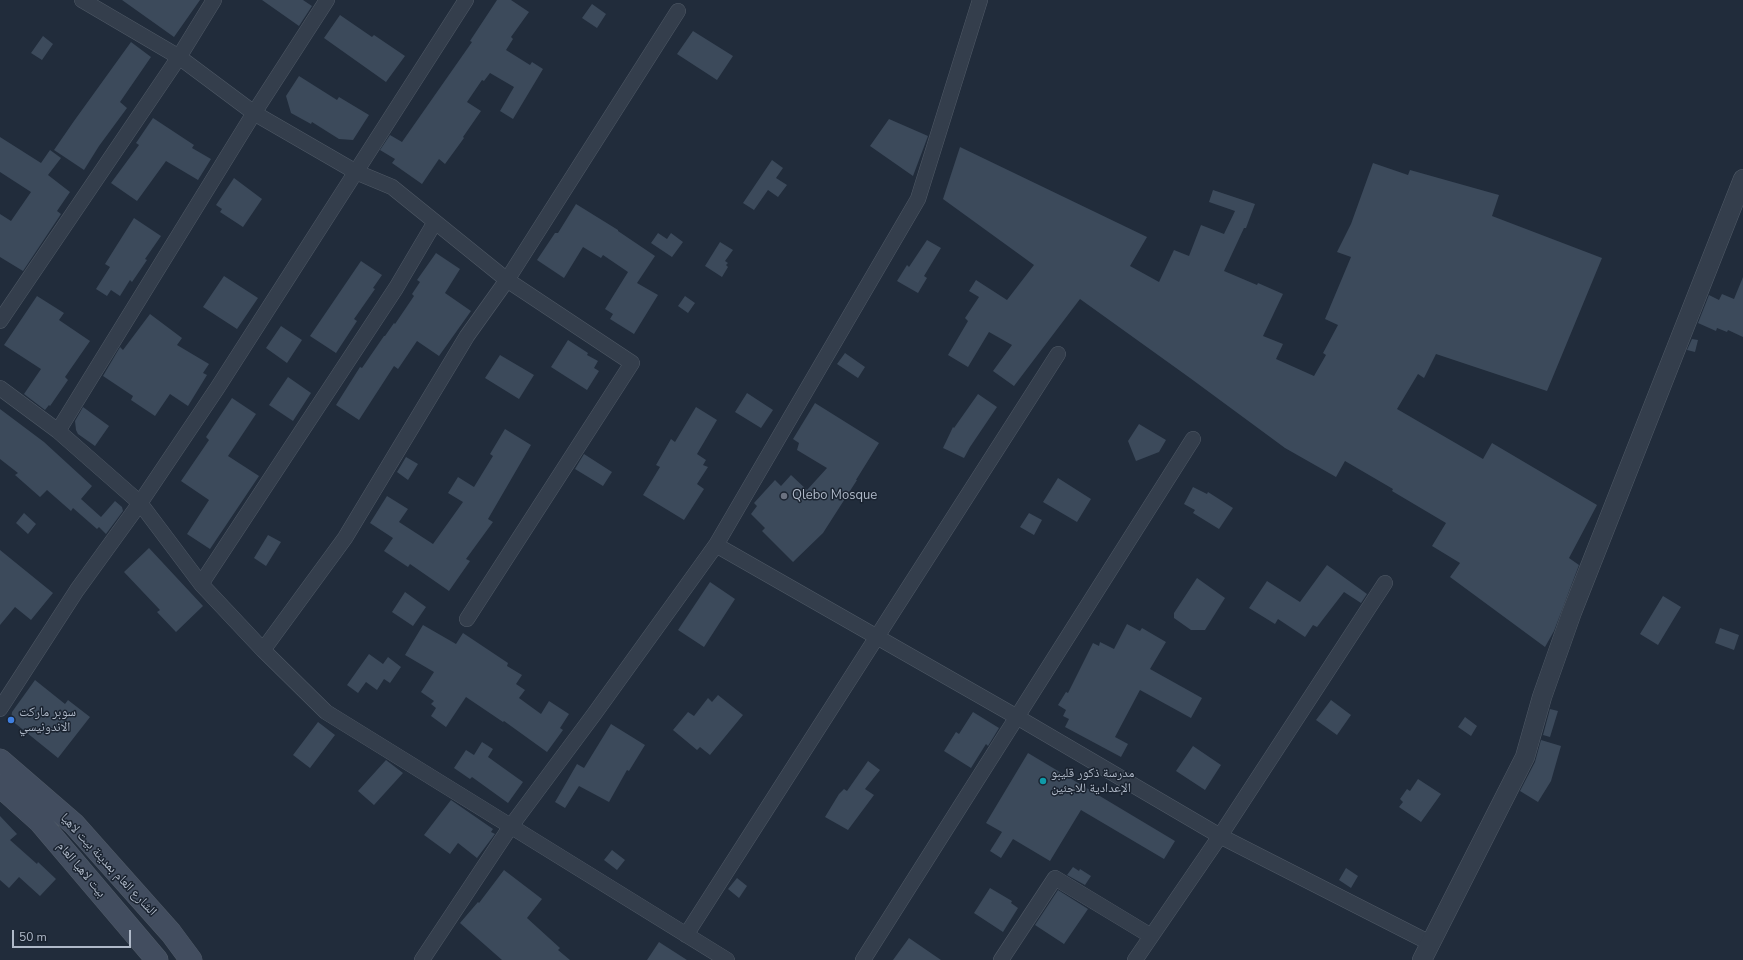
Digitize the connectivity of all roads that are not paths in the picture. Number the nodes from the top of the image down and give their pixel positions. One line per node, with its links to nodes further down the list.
1 (82, 0): 7 (street)
2 (214, 0): 7 (street)
3 (327, 0): 8 (street)
4 (466, 0): 9 (street)
5 (980, 0): 19 (street)
6 (678, 11): 12 (street)
7 (179, 57): 8 (street); 13 (street)
8 (254, 112): 9 (street); 16 (street)
9 (356, 172): 11 (street); 18 (street)
10 (1743, 179): 33 (street)
11 (435, 222): 12 (street); 21 (street)
12 (507, 280): 22 (street); 24 (street)
13 (0, 321)
14 (1058, 354): 23 (street)
15 (0, 388): 16 (street)
16 (58, 432): 18 (street)
17 (1193, 439): 26 (street)
18 (140, 503): 21 (street); 25 (street)
19 (716, 545): 23 (street); 29 (street)
20 (1385, 583): 30 (street)
21 (201, 584): 24 (street)
22 (467, 619)
23 (877, 638): 26 (street); 31 (street)
24 (263, 650): 29 (street)
25 (0, 709)
26 (1017, 717): 30 (street); 38 (street)
27 (0, 760): 35 (main road, الشارع العام بمدينة بيت لاهيا)
28 (0, 786): 34 (main road, بيت لاهيا العام)
29 (511, 826): 31 (street); 36 (street)
30 (1220, 836): 32 (street); 33 (street)
31 (686, 935): 37 (street)
32 (1151, 936): 39 (street); 40 (street)
33 (1430, 943): 41 (street)
34 (157, 960)
35 (191, 960)
36 (422, 960)
37 (727, 960)
38 (864, 960)
39 (1001, 960)
40 (1135, 960)
41 (1422, 960)

